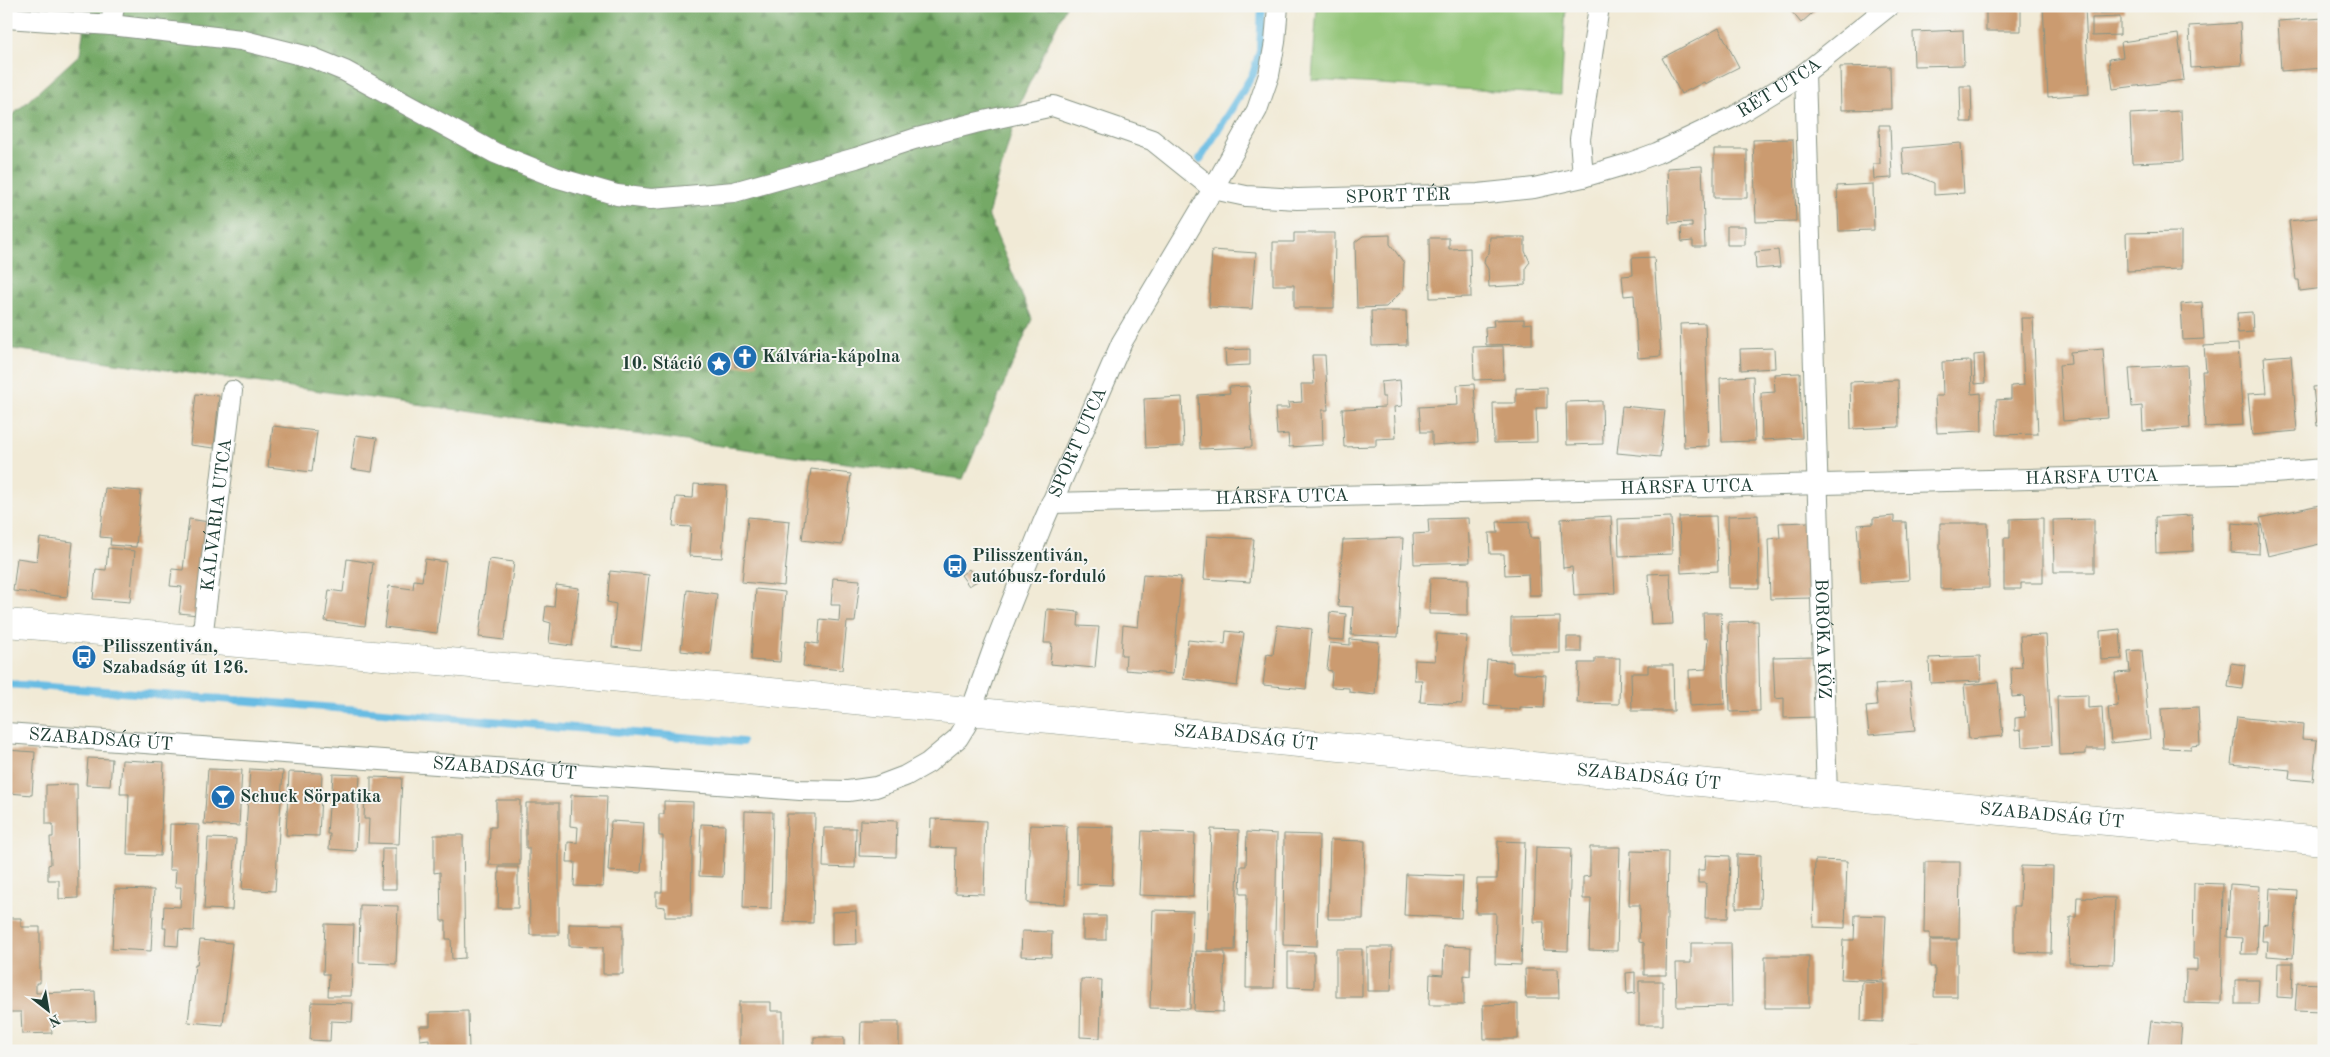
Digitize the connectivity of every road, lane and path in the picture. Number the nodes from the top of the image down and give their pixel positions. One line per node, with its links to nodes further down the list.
1 (1278, 6): 9 (street, SPORT UTCA)
2 (1599, 6): 8 (street)
3 (1889, 6): 6 (street, RÉT UTCA)
4 (113, 16): 5 (street); 9 (street)
5 (6, 18)
6 (1805, 73): 7 (street, RÉT UTCA); 12 (street, BORÓKA KÖZ)
7 (1657, 153): 8 (street, SPORT TÉR)
8 (1583, 177): 9 (street, SPORT TÉR)
9 (1213, 189): 13 (street, SPORT UTCA)
10 (232, 391): 15 (street, KÁLVÁRIA UTCA)
11 (2324, 469): 12 (street, HÁRSFA UTCA)
12 (1819, 483): 13 (street, HÁRSFA UTCA); 18 (street, BORÓKA KÖZ)
13 (1051, 504): 16 (street, SPORT UTCA)
14 (6, 623): 15 (main road, SZABADSÁG ÚT)
15 (202, 639): 16 (main road, SZABADSÁG ÚT)
16 (973, 711): 17 (street, SZABADSÁG ÚT); 18 (main road, SZABADSÁG ÚT)
17 (6, 733)
18 (1827, 796): 19 (main road, SZABADSÁG ÚT)
19 (2324, 841)

